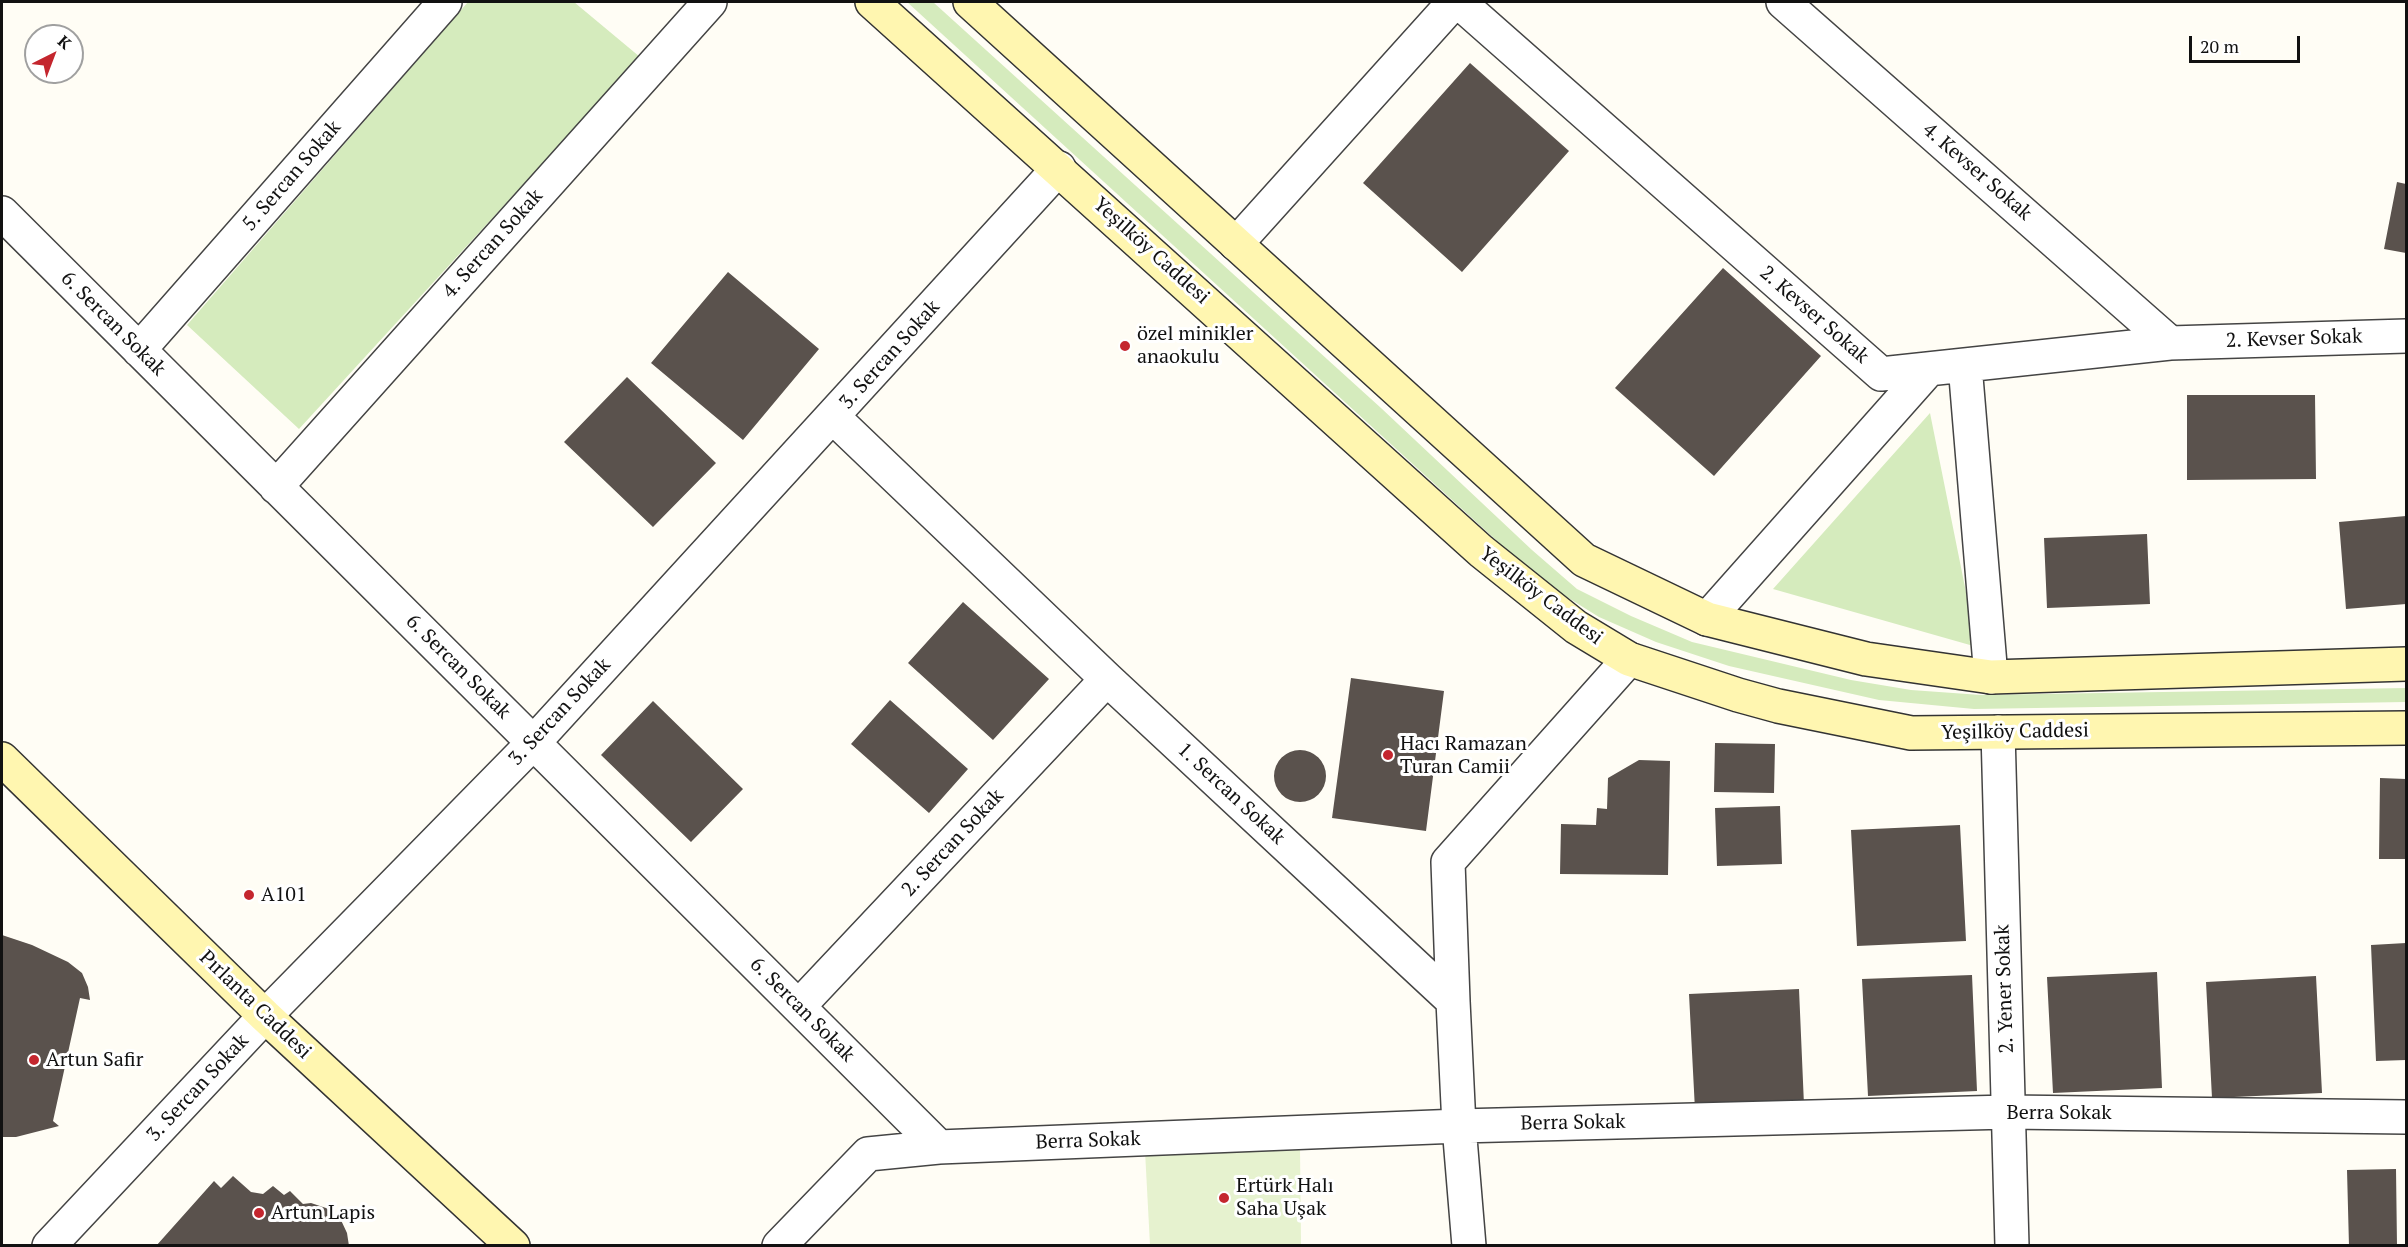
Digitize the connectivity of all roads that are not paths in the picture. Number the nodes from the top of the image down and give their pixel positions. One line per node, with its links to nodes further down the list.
1 (445, 2): 13 (street, 5. Sercan Sokak)
2 (710, 2): 17 (street, 4. Sercan Sokak)
3 (872, 2): 8 (street, Yeşilköy Caddesi)
4 (970, 2): 10 (street)
5 (1454, 2): 10 (street)
6 (1459, 2): 15 (street, 2. Kevser Sokak)
7 (1783, 2): 12 (street, 4. Kevser Sokak)
8 (1059, 168): 16 (street, 3. Sercan Sokak); 19 (street, Yeşilköy Caddesi)
9 (2, 213): 13 (street, 6. Sercan Sokak)
10 (1236, 244): 18 (street)
11 (2406, 336): 12 (street, 2. Kevser Sokak)
12 (2170, 343): 14 (street, 2. Kevser Sokak)
13 (139, 350): 17 (street, 6. Sercan Sokak)
14 (1965, 364): 15 (street, 2. Kevser Sokak); 21 (street)
15 (1929, 369): 18 (street)
16 (833, 417): 22 (street, 1. Sercan Sokak); 25 (street, 3. Sercan Sokak)
17 (276, 487): 25 (street, 6. Sercan Sokak)
18 (1707, 619): 21 (street)
19 (1629, 659): 24 (street, Yeşilköy Caddesi); 27 (street)
20 (2406, 664): 21 (street)
21 (1991, 677)
22 (1107, 679): 27 (street, 1. Sercan Sokak); 28 (street, 2. Sercan Sokak)
23 (2406, 728): 24 (street, Yeşilköy Caddesi)
24 (1998, 732): 30 (street, 2. Yener Sokak)
25 (534, 742): 28 (street, 6. Sercan Sokak); 29 (street, 3. Sercan Sokak)
26 (2, 759): 29 (street, Pırlanta Caddesi)
27 (1453, 1001): 32 (street)
28 (799, 1006): 33 (street, 6. Sercan Sokak)
29 (265, 1016): 34 (street, 3. Sercan Sokak); 35 (street, Pırlanta Caddesi)
30 (2008, 1112): 31 (street, Berra Sokak); 32 (street, Berra Sokak); 38 (street, 2. Yener Sokak)
31 (2406, 1117)
32 (1459, 1126): 33 (street, Berra Sokak); 37 (street)
33 (939, 1147): 36 (street, Berra Sokak)
34 (49, 1245)
35 (513, 1245)
36 (779, 1245)
37 (1469, 1245)
38 (2012, 1245)

